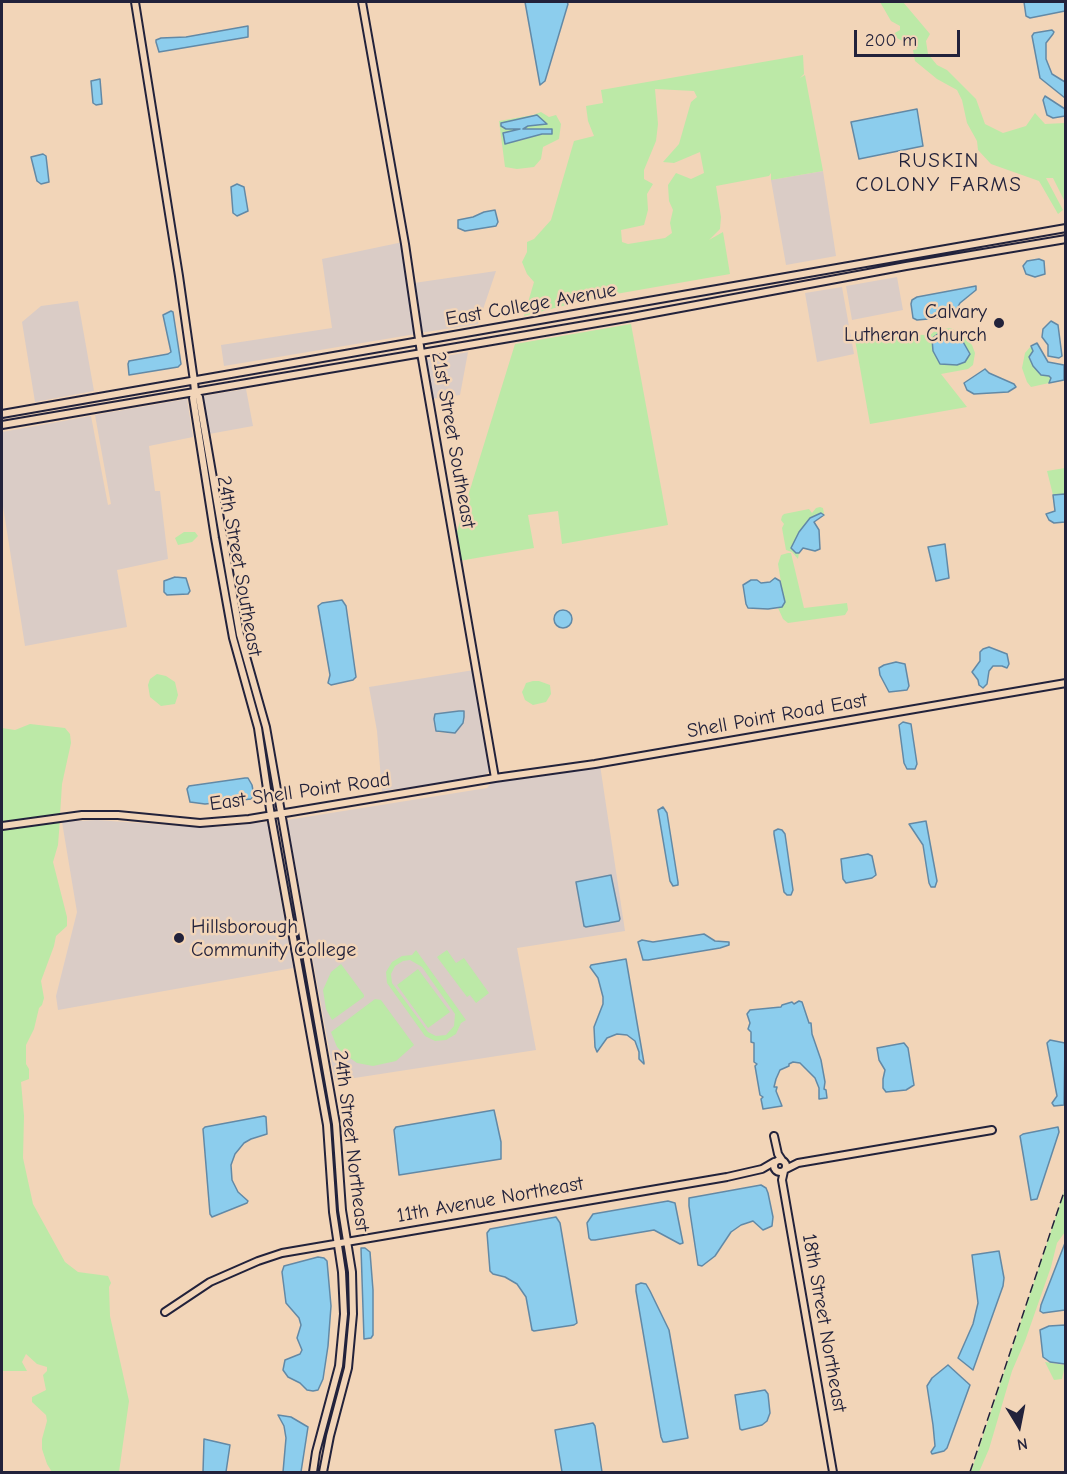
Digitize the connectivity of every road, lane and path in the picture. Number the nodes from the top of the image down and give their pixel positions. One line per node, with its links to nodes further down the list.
1 (135, 2): 7 (street, 24th Street Southeast)
2 (362, 2): 5 (street, 21st Street Southeast)
3 (1065, 228): 5 (street, East College Avenue)
4 (1065, 239): 6 (street, East College Avenue)
5 (419, 342): 6 (street, 21st Street Southeast); 7 (street, East College Avenue)
6 (421, 353): 8 (street, East College Avenue); 12 (street, 21st Street Southeast)
7 (194, 381): 8 (street, 24th Street Southeast); 9 (street, East College Avenue)
8 (195, 392): 10 (street, East College Avenue); 13 (street, 24th Street Southeast); 14 (street, 24th Street Southeast)
9 (2, 414)
10 (2, 425)
11 (1065, 682): 12 (street, Shell Point Road East)
12 (495, 778): 13 (street, East Shell Point Road)
13 (280, 814): 14 (street, East Shell Point Road); 22 (street, 24th Street Northeast)
14 (271, 816): 15 (street, East Shell Point Road); 23 (street, 24th Street Northeast)
15 (2, 826)
16 (992, 1130): 19 (street)
17 (774, 1136): 18 (street)
18 (779, 1161): 19 (street); 20 (street, 11th Avenue Northeast); 21 (street); 21 (street)
19 (798, 1163): 21 (street)
20 (762, 1169): 21 (street, 11th Avenue Northeast); 22 (street, 11th Avenue Northeast)
21 (781, 1171): 27 (street, 18th Street Northeast)
22 (347, 1241): 23 (street, 11th Avenue Northeast); 26 (street, 24th Street Northeast)
23 (338, 1242): 24 (street, 11th Avenue Northeast); 25 (street, 24th Street Northeast)
24 (165, 1312)
25 (313, 1473)
26 (323, 1473)
27 (833, 1473)

